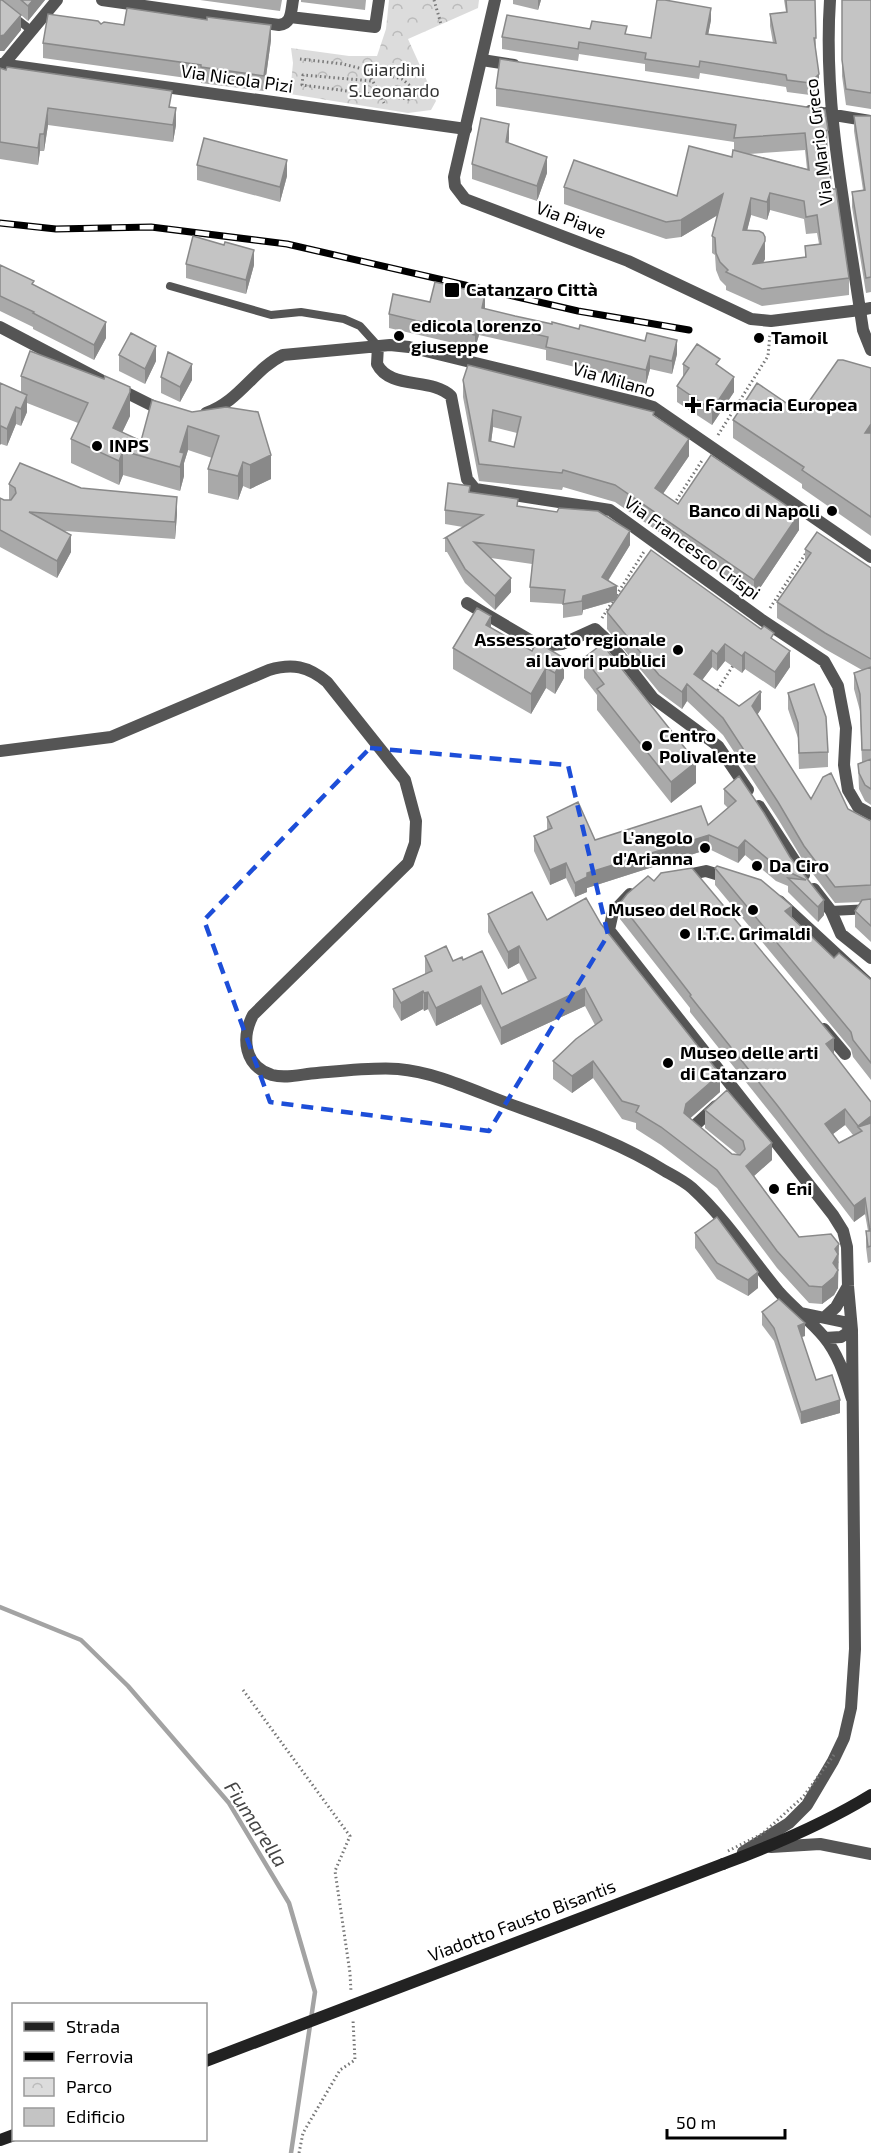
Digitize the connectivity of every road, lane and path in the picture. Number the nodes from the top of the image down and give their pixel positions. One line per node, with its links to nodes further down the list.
1 (57, 0): 11 (street)
2 (102, 0): 9 (street)
3 (293, 0): 9 (street)
4 (379, 0): 9 (street)
5 (434, 0): 10 (path)
6 (495, 0): 13 (street, Via Piave)
7 (830, 0): 20 (street, Via Mario Greco)
8 (0, 6): 11 (lane)
9 (290, 16)
10 (441, 24)
11 (32, 31): 14 (street)
12 (300, 59): 16 (path)
13 (482, 60): 15 (street); 23 (street, Via Piave)
14 (2, 65): 21 (street, Via Nicola Pizi)
15 (529, 67)
16 (367, 70): 17 (path); 18 (path)
17 (372, 81): 18 (path); 18 (path)
18 (380, 95): 21 (path)
19 (796, 109): 20 (street)
20 (831, 115): 22 (street); 25 (street, Via Mario Greco)
21 (392, 118): 23 (street, Via Nicola Pizi)
22 (871, 121)
23 (466, 129): 26 (street, Via Piave)
24 (170, 286): 28 (lane)
25 (866, 309): 26 (street, Via Piave); 29 (street, Via Mario Greco)
26 (771, 321): 30 (path)
27 (0, 327): 28 (street)
28 (378, 346): 30 (street, Via Milano); 32 (street, Via Francesco Crispi)
29 (871, 350)
30 (711, 446): 31 (path); 34 (street, Via Milano)
31 (669, 512)
32 (651, 540): 36 (street, Via Francesco Crispi); 37 (path)
33 (806, 553): 36 (path)
34 (871, 557)
35 (467, 603): 37 (street)
36 (762, 620): 41 (street, Via Francesco Crispi)
37 (595, 629): 47 (street)
38 (738, 658): 39 (path)
39 (713, 696)
40 (0, 751): 55 (street)
41 (871, 814)
42 (675, 878): 43 (street)
43 (740, 880)
44 (638, 886): 52 (street)
45 (770, 894): 49 (street)
46 (871, 909): 47 (street)
47 (831, 910): 48 (street)
48 (871, 958)
49 (871, 986)
50 (814, 1017): 51 (street)
51 (844, 1054)
52 (734, 1090): 53 (street); 54 (street)
53 (710, 1143)
54 (848, 1286): 56 (street); 57 (street)
55 (801, 1313): 56 (street); 58 (street)
56 (825, 1317): 57 (street)
57 (852, 1330): 58 (street); 59 (street)
58 (825, 1338): 59 (street)
59 (852, 1399): 64 (street)
60 (243, 1690): 65 (path)
61 (871, 1795): 62 (main road, Viadotto Fausto Bisantis)
62 (770, 1847): 63 (street); 64 (main road, Viadotto Fausto Bisantis)
63 (871, 1854)
64 (723, 1864): 67 (main road, Viadotto Fausto Bisantis, bridge)
65 (351, 1995)
66 (352, 2017): 68 (path)
67 (207, 2061)
68 (299, 2153)

